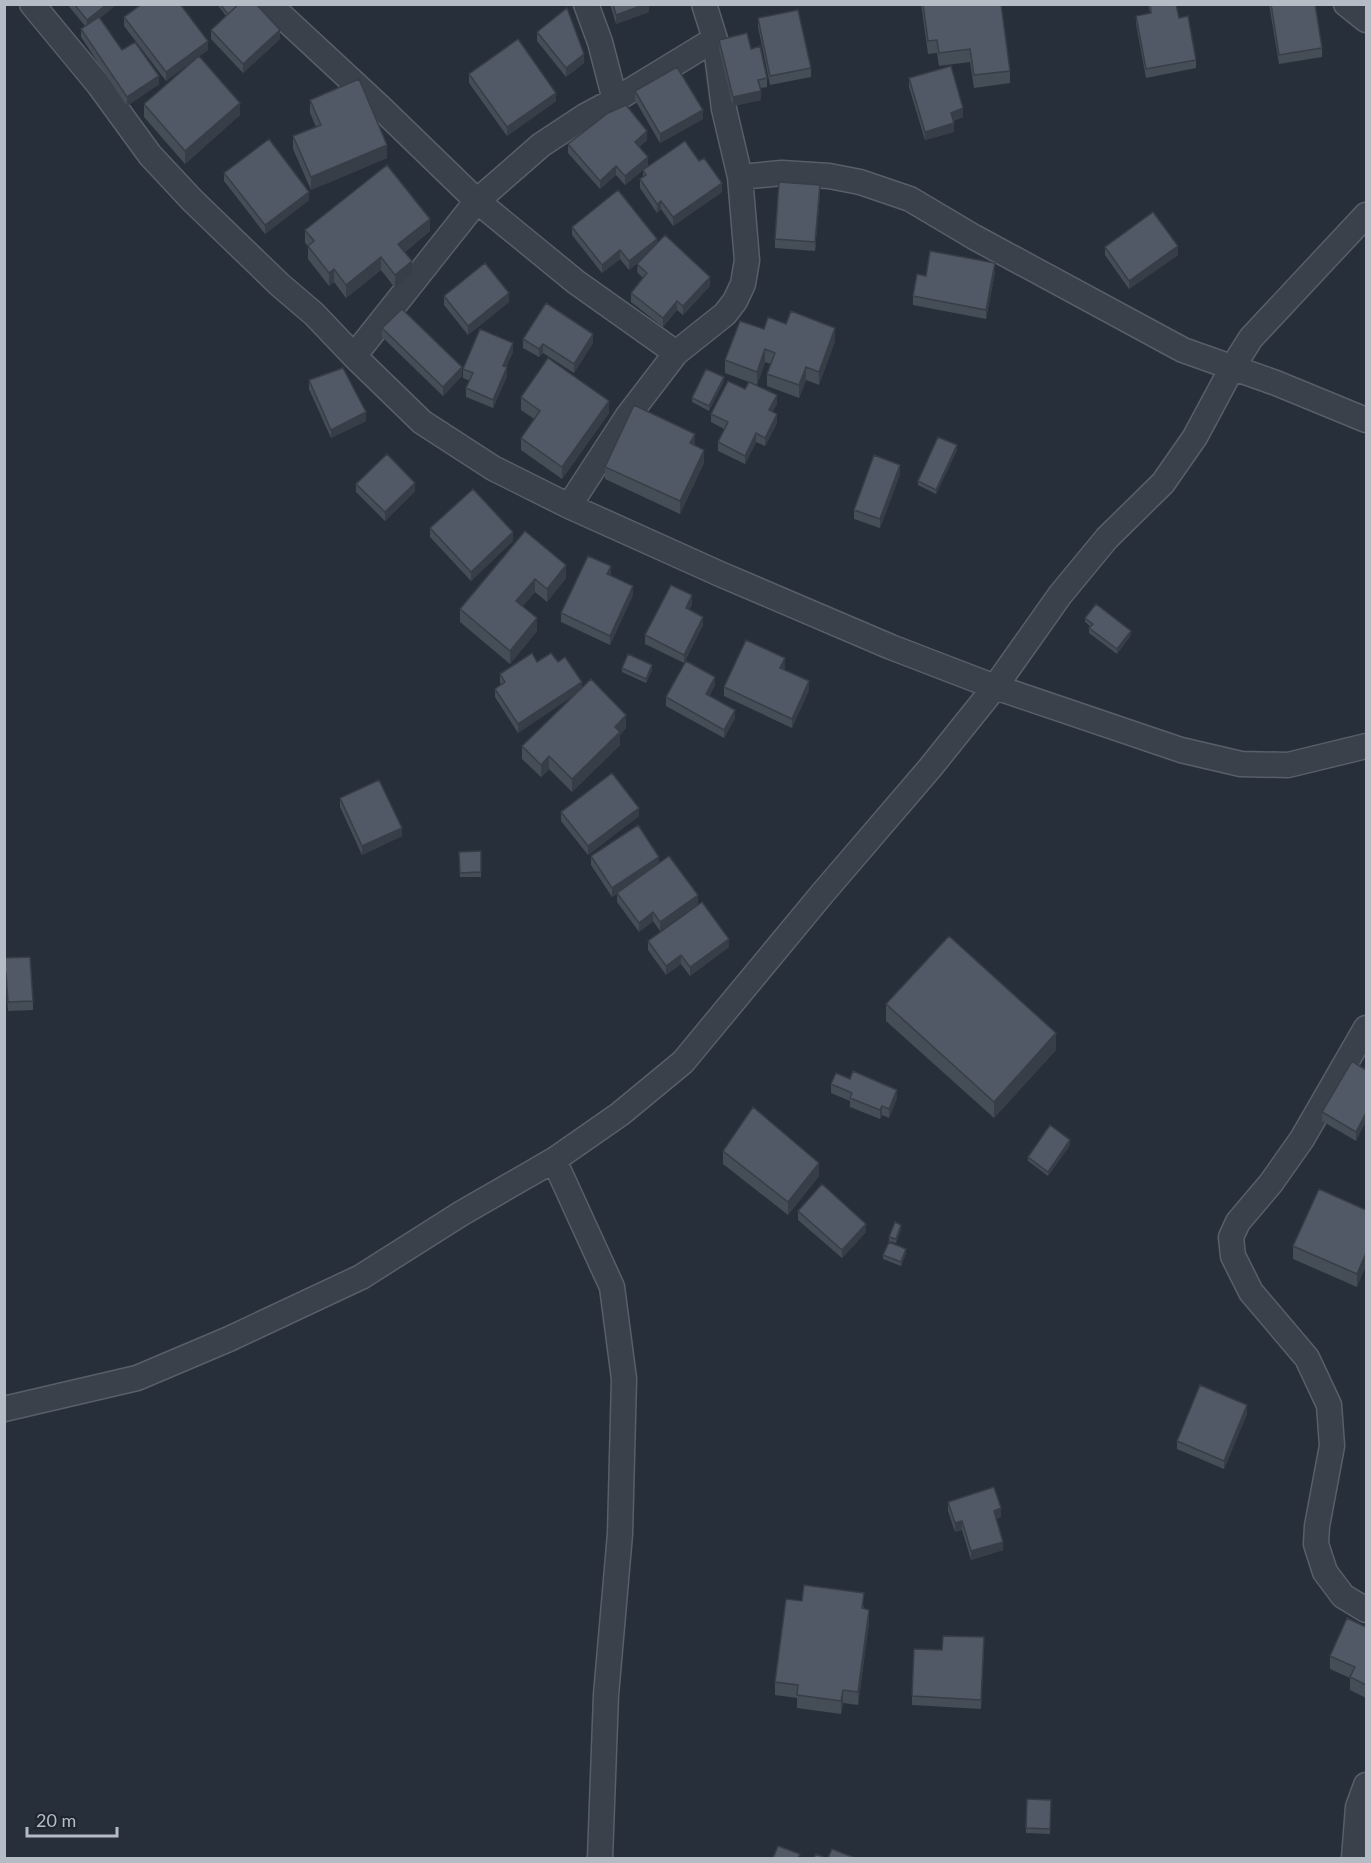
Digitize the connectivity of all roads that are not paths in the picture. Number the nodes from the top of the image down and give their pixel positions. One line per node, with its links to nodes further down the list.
1 (32, 4): 13 (street)
2 (268, 4): 10 (street)
3 (586, 4): 8 (street)
4 (704, 4): 7 (street)
5 (1346, 4): 6 (street)
6 (1366, 20)
7 (715, 39): 8 (street); 9 (street)
8 (615, 100): 10 (street)
9 (740, 177): 12 (street); 14 (street)
10 (477, 201): 12 (street); 13 (street)
11 (1366, 215): 14 (street)
12 (676, 353): 16 (street)
13 (354, 356): 16 (street)
14 (1232, 368): 15 (street); 17 (street)
15 (1366, 420)
16 (569, 506): 17 (street)
17 (995, 687): 18 (street); 20 (street)
18 (1366, 746)
19 (1366, 1028): 22 (street)
20 (554, 1160): 21 (street); 24 (street)
21 (4, 1408)
22 (1366, 1611)
23 (1366, 1785): 25 (street)
24 (600, 1858)
25 (1354, 1858)

